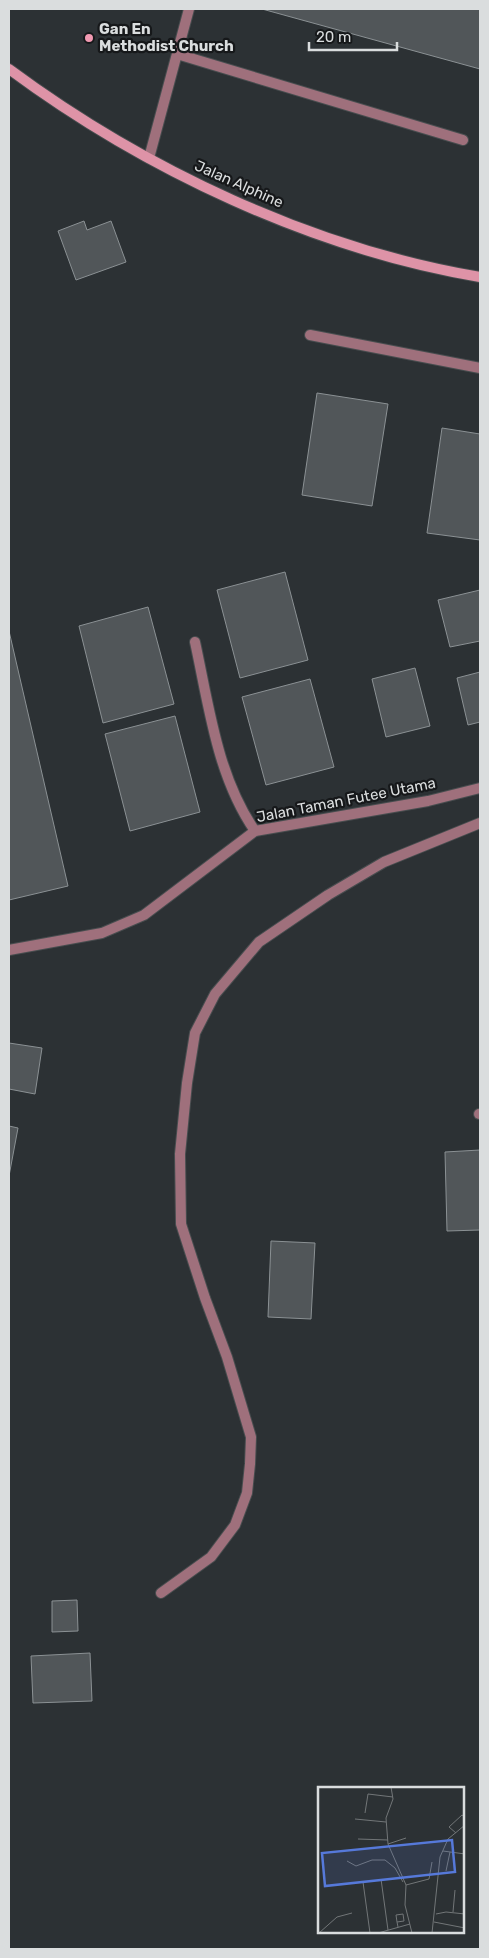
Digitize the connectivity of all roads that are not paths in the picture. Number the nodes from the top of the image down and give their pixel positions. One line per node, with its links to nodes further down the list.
1 (189, 9): 2 (street)
2 (177, 54): 4 (street); 5 (street)
3 (9, 69): 5 (main road, Jalan Alphine)
4 (463, 140)
5 (149, 158): 6 (main road, Jalan Alphine)
6 (480, 277)
7 (310, 335): 8 (street)
8 (480, 368)
9 (195, 642): 12 (street)
10 (480, 788): 12 (street, Jalan Taman Futee Utama)
11 (480, 823): 14 (street)
12 (255, 831): 13 (street, Jalan Taman Futee Utama)
13 (9, 950)
14 (161, 1593)

